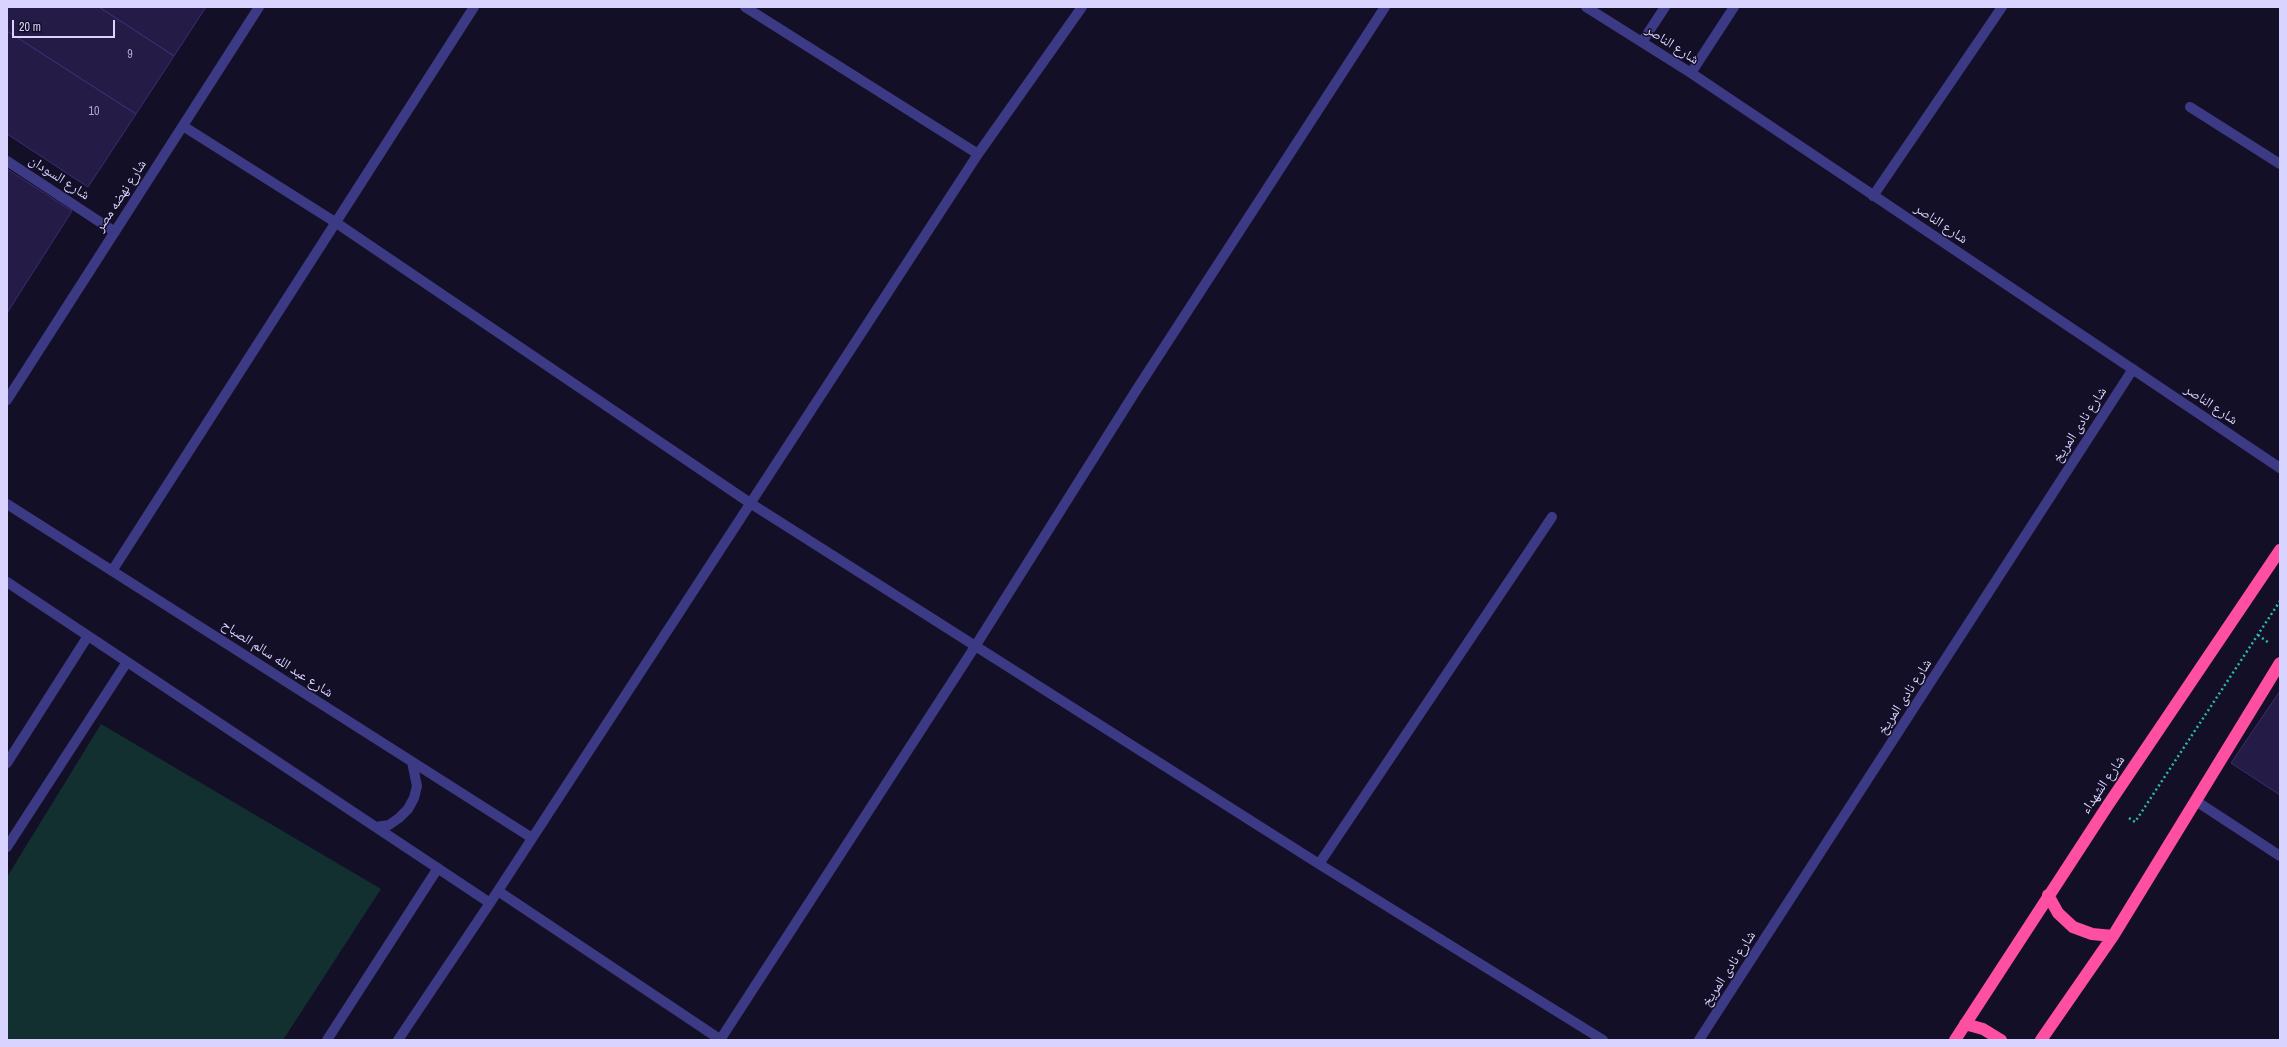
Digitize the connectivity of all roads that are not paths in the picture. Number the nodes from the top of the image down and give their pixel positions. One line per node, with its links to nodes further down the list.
1 (259, 7): 13 (street, شارع نهضه مصر)
2 (474, 7): 18 (street)
3 (745, 7): 14 (street)
4 (1082, 7): 14 (street)
5 (1385, 7): 30 (street)
6 (1586, 7): 10 (street, شارع الناصر)
7 (1665, 7): 10 (street)
8 (1734, 7): 11 (street)
9 (2002, 7): 17 (street)
10 (1642, 42): 11 (street, شارع الناصر)
11 (1691, 73): 17 (street, شارع الناصر)
12 (2190, 107): 16 (street)
13 (183, 126): 18 (street); 19 (street, شارع نهضه مصر)
14 (978, 154): 23 (street)
15 (7, 161): 19 (street, شارع السودان)
16 (2280, 164)
17 (1874, 196): 20 (street, شارع الناصر)
18 (335, 222): 23 (street); 27 (street)
19 (115, 232): 21 (street, شارع نهضه مصر)
20 (2133, 369): 22 (street, شارع الناصر); 51 (street, شارع نادى المريخ)
21 (7, 400)
22 (2280, 468)
23 (750, 503): 30 (street); 37 (street)
24 (7, 504): 27 (street, شارع عبد الله سالم الصباح)
25 (1552, 517): 40 (street)
26 (2280, 550): 43 (highway, شارع الشهداء)
27 (112, 571): 33 (street, شارع عبد الله سالم الصباح)
28 (7, 582): 29 (street)
29 (88, 636): 31 (street); 34 (street)
30 (976, 645): 40 (street); 49 (street)
31 (127, 662): 36 (street); 38 (street)
32 (2280, 663): 35 (highway)
33 (412, 762): 36 (street); 37 (street, شارع عبد الله سالم الصباح)
34 (7, 763)
35 (2196, 801): 39 (street); 45 (highway)
36 (376, 828): 41 (street)
37 (532, 838): 42 (street)
38 (7, 847)
39 (2280, 856)
40 (1319, 864): 50 (street)
41 (438, 868): 44 (street); 47 (street)
42 (498, 891): 44 (street); 49 (street)
43 (2048, 895): 45 (highway); 46 (highway, شارع الشهداء)
44 (490, 903): 48 (street)
45 (2112, 936): 54 (highway)
46 (1965, 1024): 52 (highway, شارع الشهداء); 53 (highway)
47 (327, 1040)
48 (398, 1040)
49 (721, 1040)
50 (1603, 1040)
51 (1700, 1040)
52 (1955, 1040)
53 (2001, 1040)
54 (2041, 1040)

